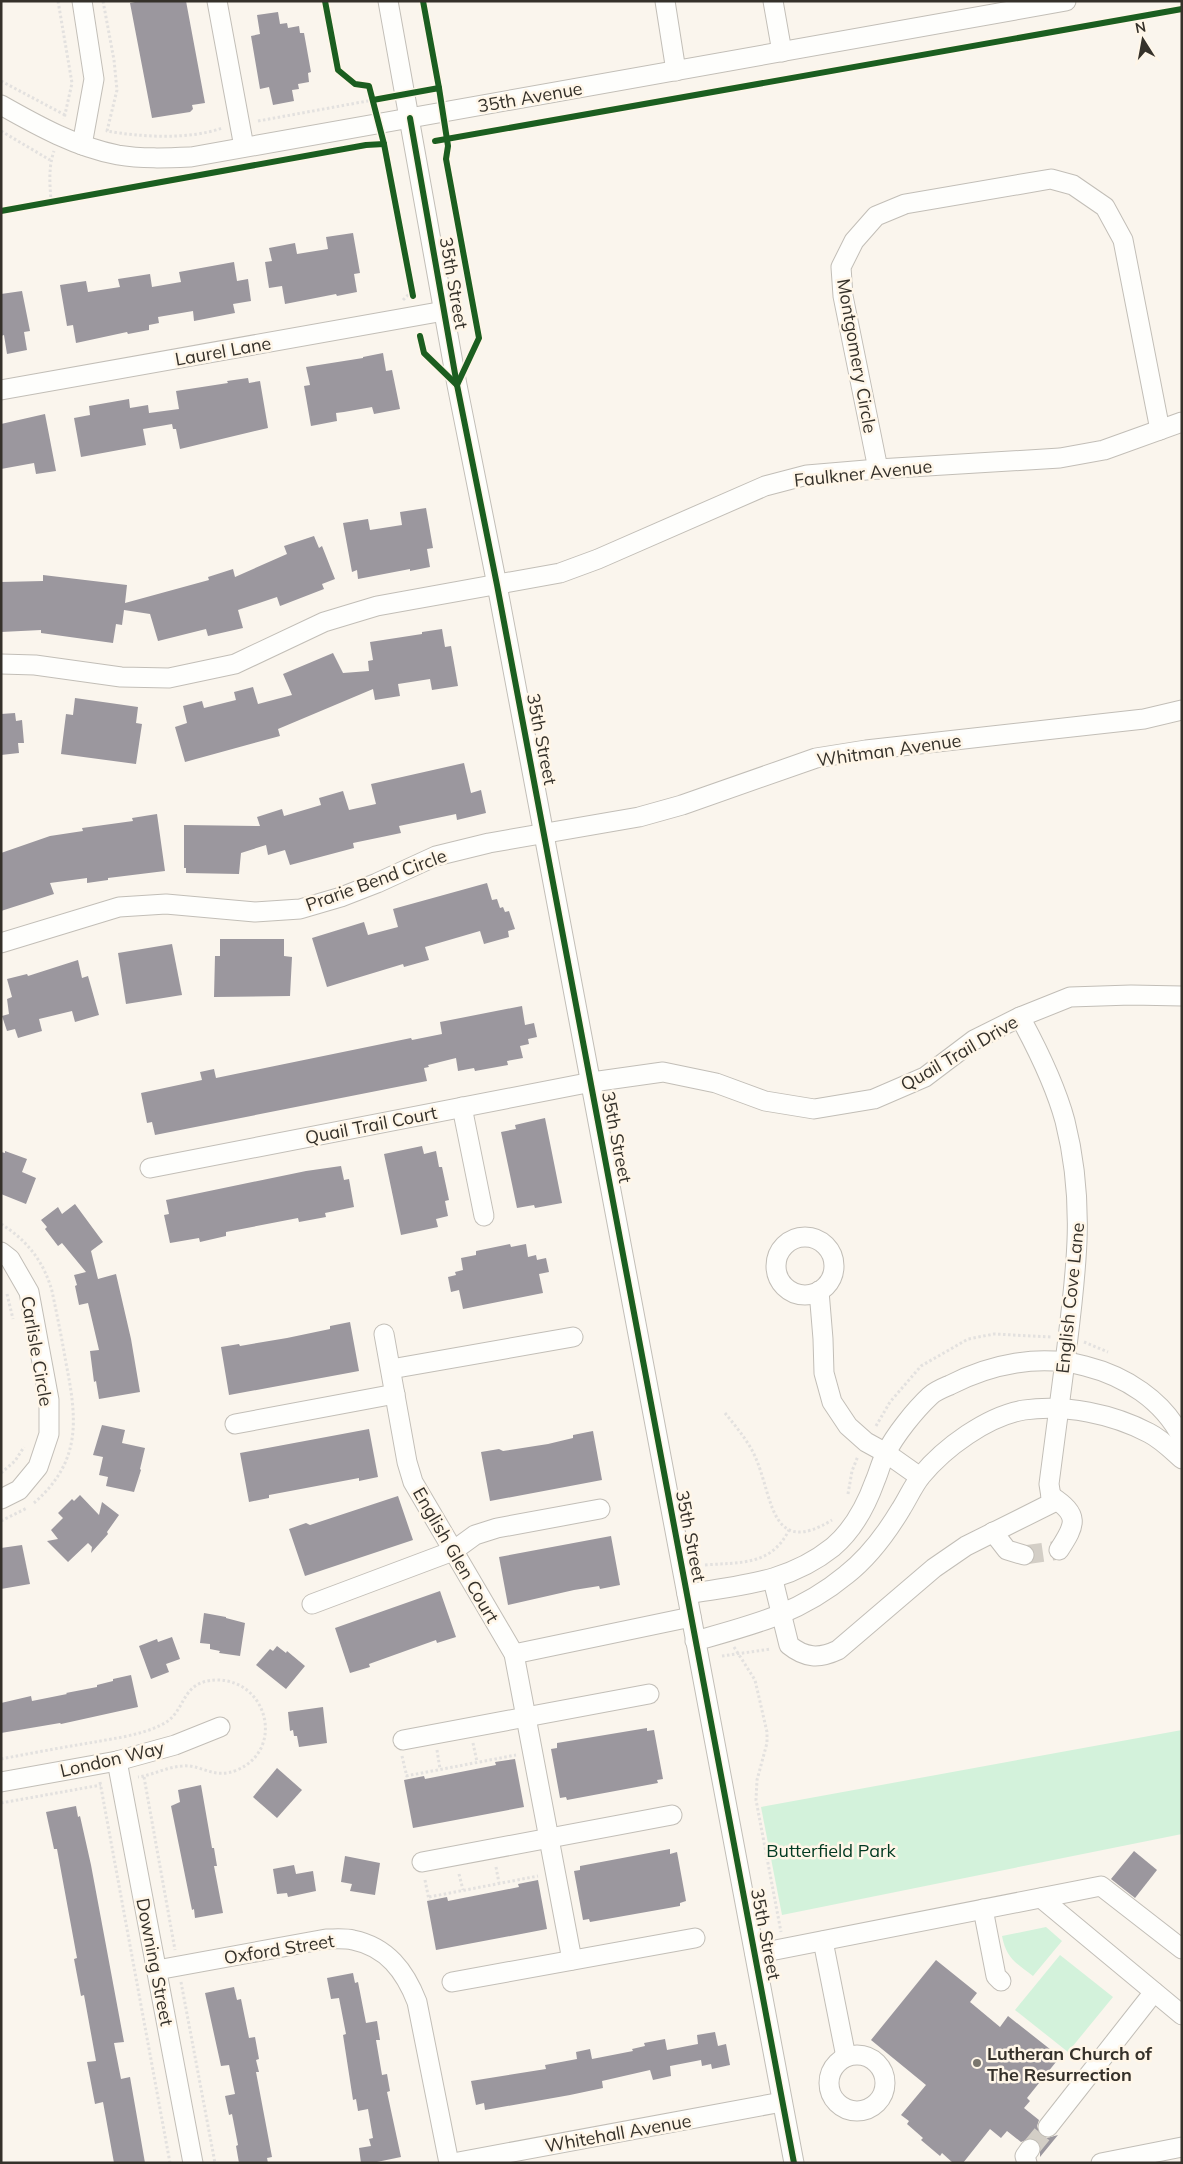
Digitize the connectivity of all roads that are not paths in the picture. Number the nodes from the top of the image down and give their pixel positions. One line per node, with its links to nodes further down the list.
1 (82, 1): 11 (street)
2 (217, 1): 12 (street)
3 (388, 1): 10 (street, 35th Street)
4 (665, 1): 8 (street)
5 (772, 1): 7 (street)
6 (1066, 1): 7 (street, 35th Avenue)
7 (782, 52): 8 (street, 35th Avenue)
8 (676, 71): 10 (street, 35th Avenue)
9 (1, 105): 11 (street, 35th Avenue)
10 (410, 118): 12 (street, 35th Avenue); 13 (street, 35th Street)
11 (82, 145): 12 (street, 35th Avenue)
12 (244, 146)
13 (444, 311): 14 (street, Laurel Lane); 18 (street, 35th Street)
14 (1, 390)
15 (1182, 422): 16 (street, Faulkner Avenue)
16 (1160, 430): 17 (street, Faulkner Avenue); 17 (street, Montgomery Circle)
17 (878, 469): 18 (street, Faulkner Avenue)
18 (498, 585): 19 (street); 21 (street, 35th Street)
19 (1, 664)
20 (1182, 710): 21 (street, Whitman Avenue)
21 (544, 834): 22 (street, Prarie Bend Circle); 25 (street, 35th Street)
22 (1, 943)
23 (1182, 996): 24 (street, Quail Trail Drive)
24 (1020, 1017): 25 (street, Quail Trail Drive); 33 (street, English Cove Lane)
25 (592, 1082): 26 (street, Quail Trail Court); 50 (street, 35th Street)
26 (462, 1107): 27 (street, Quail Trail Court); 28 (street)
27 (150, 1168)
28 (484, 1216)
29 (1, 1252): 43 (street, Carlisle Circle)
30 (819, 1291): 39 (street)
31 (384, 1334): 34 (street, English Glen Court)
32 (573, 1337): 34 (street)
33 (1065, 1361): 36 (street, English Cove Lane); 38 (street); 39 (street)
34 (391, 1369): 35 (street, English Glen Court)
35 (395, 1394): 37 (street); 47 (street, English Glen Court)
36 (1058, 1409): 40 (street); 41 (street); 42 (street, English Cove Lane)
37 (235, 1424)
38 (1182, 1438)
39 (886, 1453): 41 (street); 49 (street)
40 (1182, 1459)
41 (920, 1477): 52 (street)
42 (1051, 1496): 45 (street); 46 (street)
43 (1, 1499)
44 (600, 1509): 47 (street)
45 (993, 1532): 48 (street); 52 (street)
46 (1059, 1550)
47 (453, 1551): 51 (street); 55 (street, English Glen Court)
48 (1024, 1555)
49 (772, 1580): 50 (street); 52 (street)
50 (687, 1594): 53 (street, 35th Street)
51 (312, 1604)
52 (782, 1614): 54 (street)
53 (691, 1618): 54 (street, 35th Street); 55 (street)
54 (695, 1641): 70 (street, 35th Street)
55 (514, 1654): 57 (street, English Glen Court)
56 (649, 1694): 57 (street)
57 (526, 1717): 59 (street); 63 (street, English Glen Court)
58 (220, 1727): 60 (street, London Way)
59 (403, 1740)
60 (117, 1761): 61 (street, London Way); 72 (street, Downing Street)
61 (1, 1782)
62 (672, 1815): 63 (street)
63 (549, 1838): 64 (street); 71 (street, English Glen Court)
64 (422, 1862)
65 (1041, 1898): 66 (street); 69 (street); 75 (street)
66 (983, 1909): 68 (street); 73 (street)
67 (695, 1938): 71 (street)
68 (822, 1941): 70 (street); 77 (street)
69 (1182, 1949)
70 (755, 1954): 78 (street, 35th Street)
71 (572, 1960): 74 (street)
72 (157, 1970): 81 (street, Downing Street); 82 (street, Oxford Street)
73 (1001, 1981)
74 (452, 1982)
75 (1154, 1992): 76 (street); 79 (street)
76 (1182, 2015)
77 (846, 2058)
78 (782, 2102): 83 (street, Whitehall Avenue); 84 (street, 35th Street)
79 (1048, 2128)
80 (1174, 2145): 85 (street)
81 (193, 2163)
82 (449, 2163)
83 (453, 2163)
84 (794, 2163)
85 (1101, 2163)

